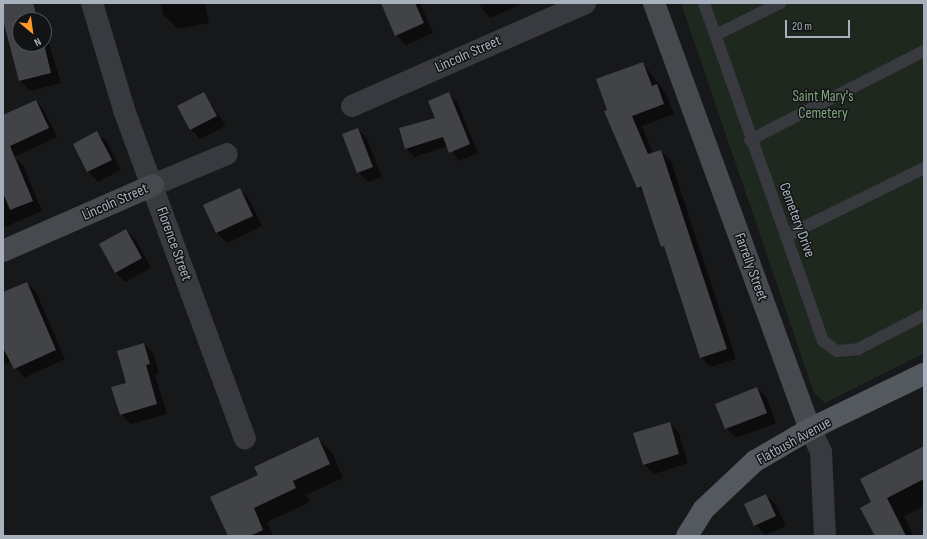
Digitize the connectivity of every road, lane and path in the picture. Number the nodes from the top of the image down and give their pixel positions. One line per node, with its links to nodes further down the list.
1 (92, 3): 12 (street, Florence Street)
2 (585, 3): 8 (street, Lincoln Street)
3 (654, 3): 17 (street, Farrelly Street)
4 (704, 3): 6 (lane, Cemetery Drive)
5 (780, 3): 6 (lane)
6 (716, 35): 9 (lane, Cemetery Drive)
7 (924, 52): 9 (lane)
8 (352, 106)
9 (750, 140): 13 (lane, Cemetery Drive)
10 (227, 154): 12 (street, Lincoln Street)
11 (924, 168): 13 (lane)
12 (153, 185): 14 (street, Lincoln Street); 18 (street, Florence Street)
13 (786, 236): 15 (lane, Cemetery Drive)
14 (3, 251)
15 (924, 316)
16 (924, 374): 17 (main road, Flatbush Avenue)
17 (810, 429): 19 (main road, Flatbush Avenue); 20 (street, Farrelly Street)
18 (245, 438)
19 (686, 536)
20 (825, 536)

